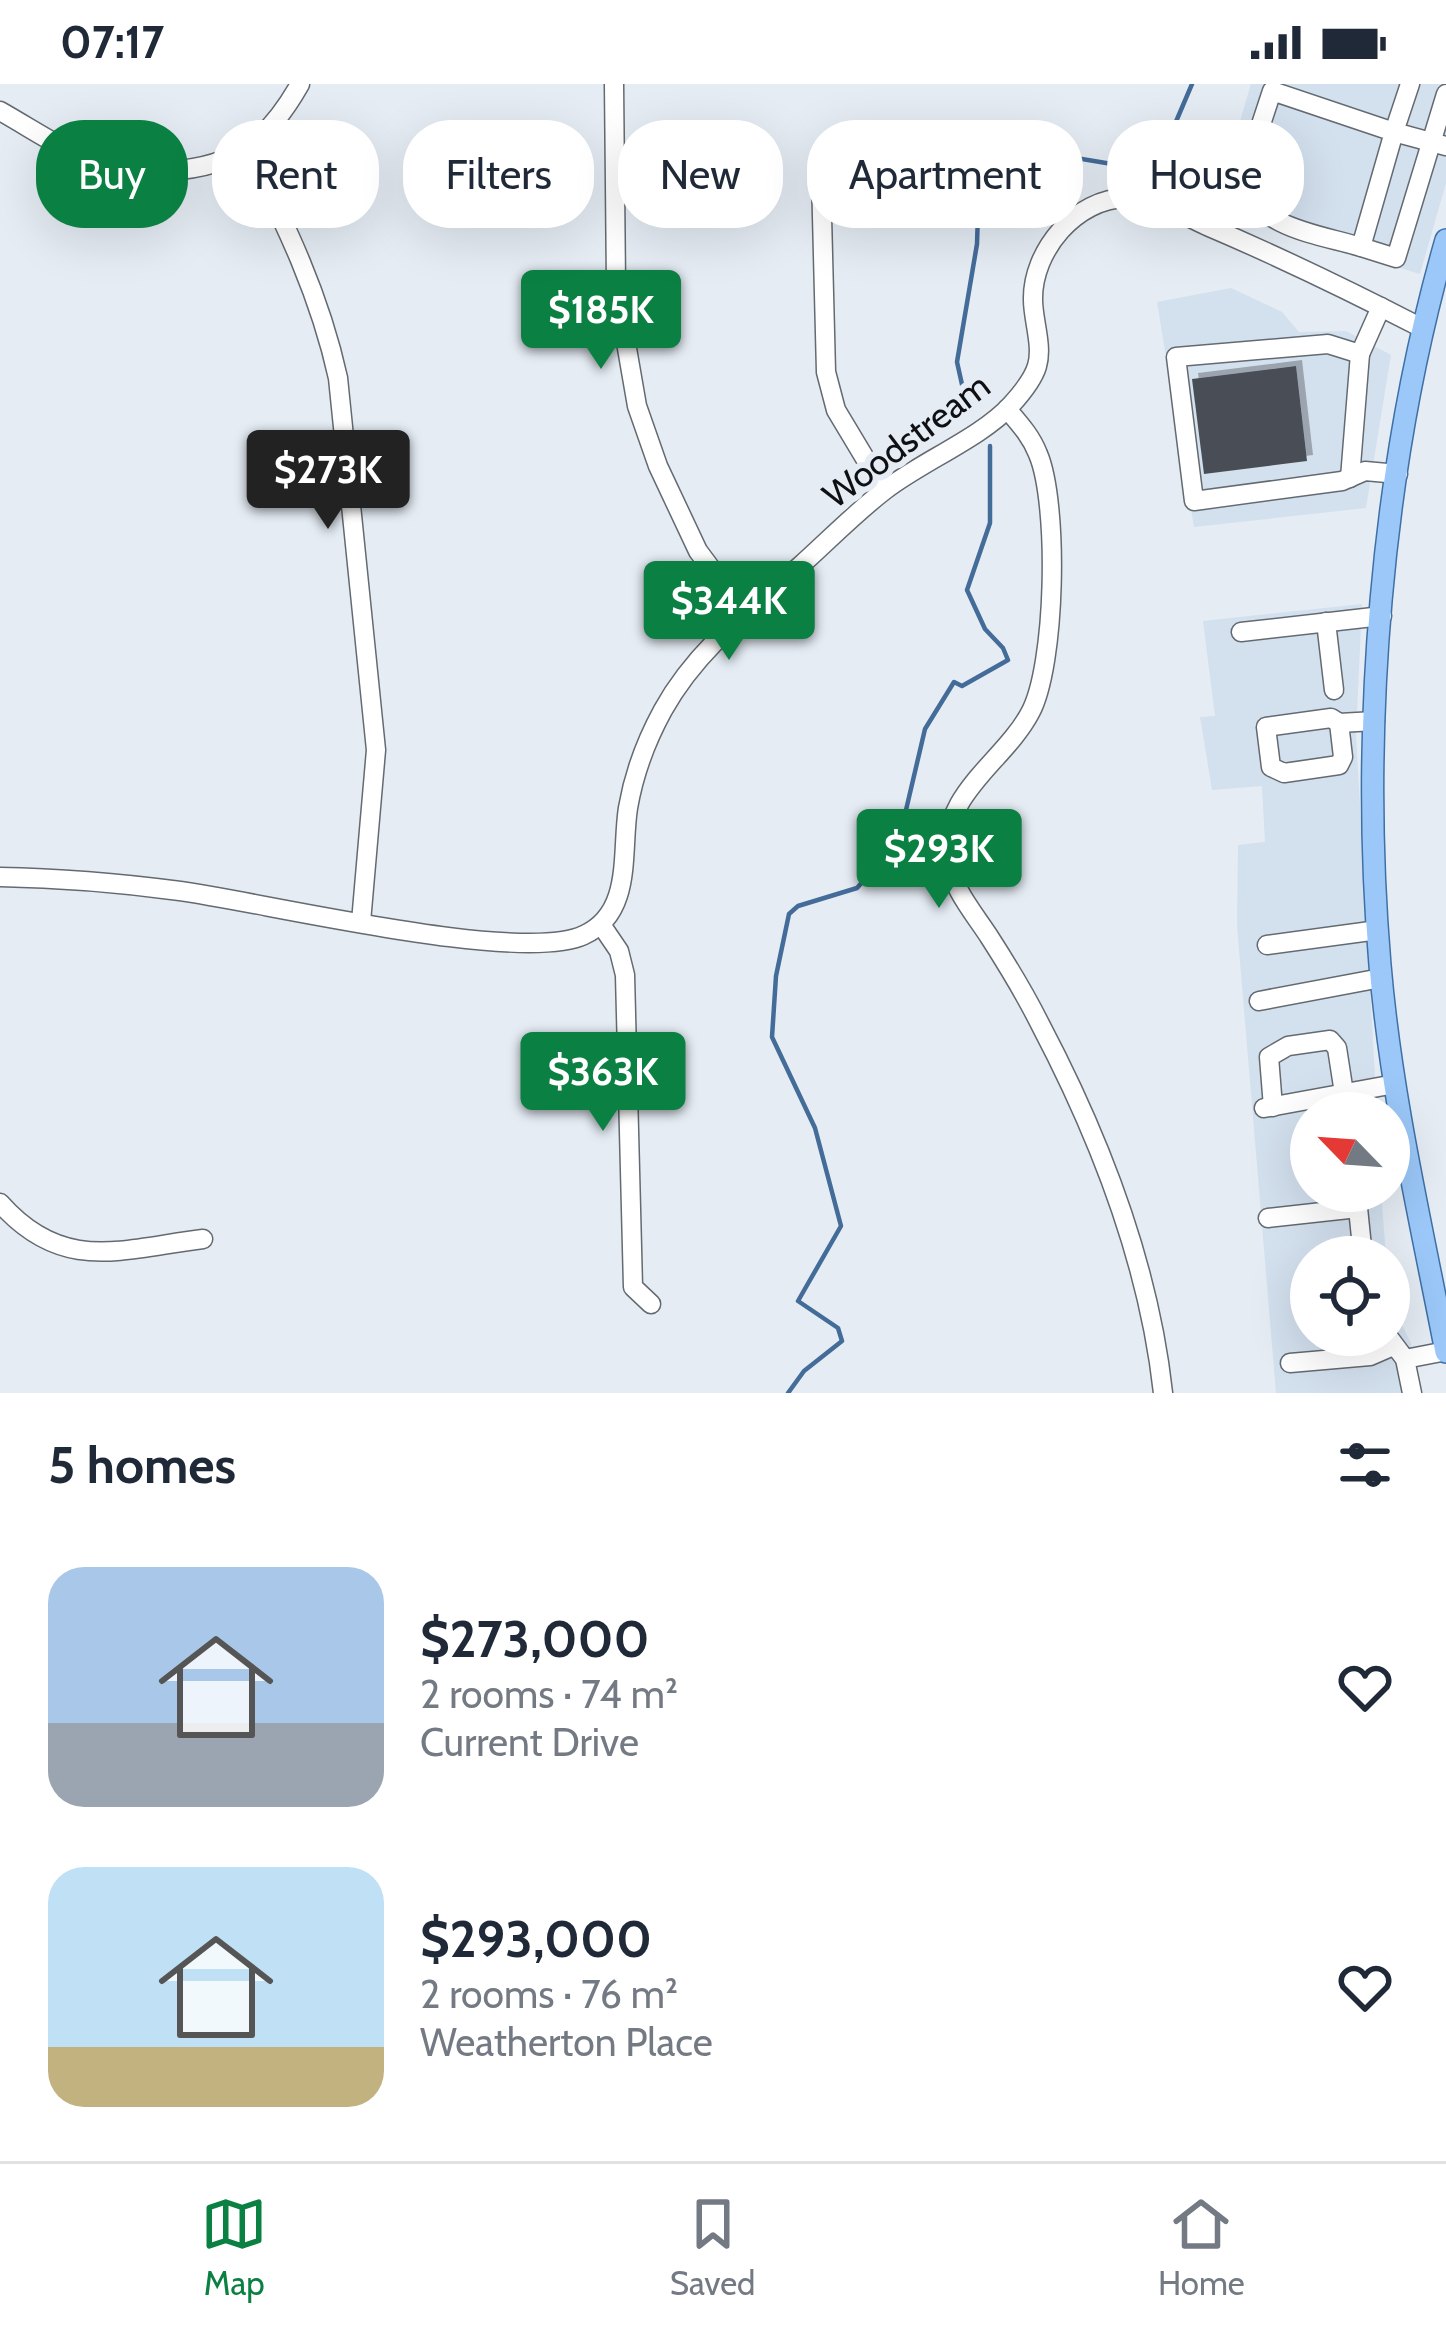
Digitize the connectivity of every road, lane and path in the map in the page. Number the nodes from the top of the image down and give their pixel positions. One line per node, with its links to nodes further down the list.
1 (301, 84): 7 (street)
2 (614, 84): 22 (street)
3 (1410, 84): 8 (street)
4 (1316, 94): 8 (street); 14 (street)
5 (1446, 94): 9 (street)
6 (0, 111): 10 (street)
7 (276, 120)
8 (1394, 132): 9 (street); 14 (street)
9 (1439, 144): 14 (street)
10 (212, 165)
11 (288, 228): 30 (street)
12 (822, 228): 21 (street)
13 (1446, 240): 16 (main road)
14 (1360, 247)
15 (1381, 307): 16 (street, Woodstream); 17 (street); 18 (street, Woodstream)
16 (1422, 328): 19 (main road)
17 (1360, 353): 20 (street); 20 (street)
18 (1007, 409): 21 (street, Woodstream); 49 (street)
19 (1398, 474): 20 (street); 23 (main road)
20 (1350, 478)
21 (884, 490): 22 (street, Woodstream)
22 (745, 614): 31 (street, Woodstream)
23 (1382, 616): 24 (street); 27 (main road)
24 (1326, 622): 25 (street); 26 (street)
25 (1241, 632)
26 (1334, 690)
27 (1375, 721): 28 (street); 32 (main road)
28 (1339, 723): 28 (street)
29 (0, 877): 30 (street)
30 (361, 922): 31 (street)
31 (602, 926): 43 (street)
32 (1378, 930): 33 (street); 34 (main road)
33 (1267, 945)
34 (1382, 978): 35 (street); 36 (main road)
35 (1259, 1001)
36 (1395, 1084): 37 (street); 45 (main road)
37 (1354, 1092)
38 (1344, 1094): 38 (street)
39 (0, 1203): 42 (street)
40 (1268, 1218): 41 (street)
41 (1361, 1236)
42 (203, 1239)
43 (651, 1304)
44 (1410, 1348): 45 (street)
45 (1446, 1351)
46 (1361, 1356): 48 (street)
47 (1398, 1356): 50 (street)
48 (1290, 1364)
49 (1162, 1393)
50 (1412, 1393)

